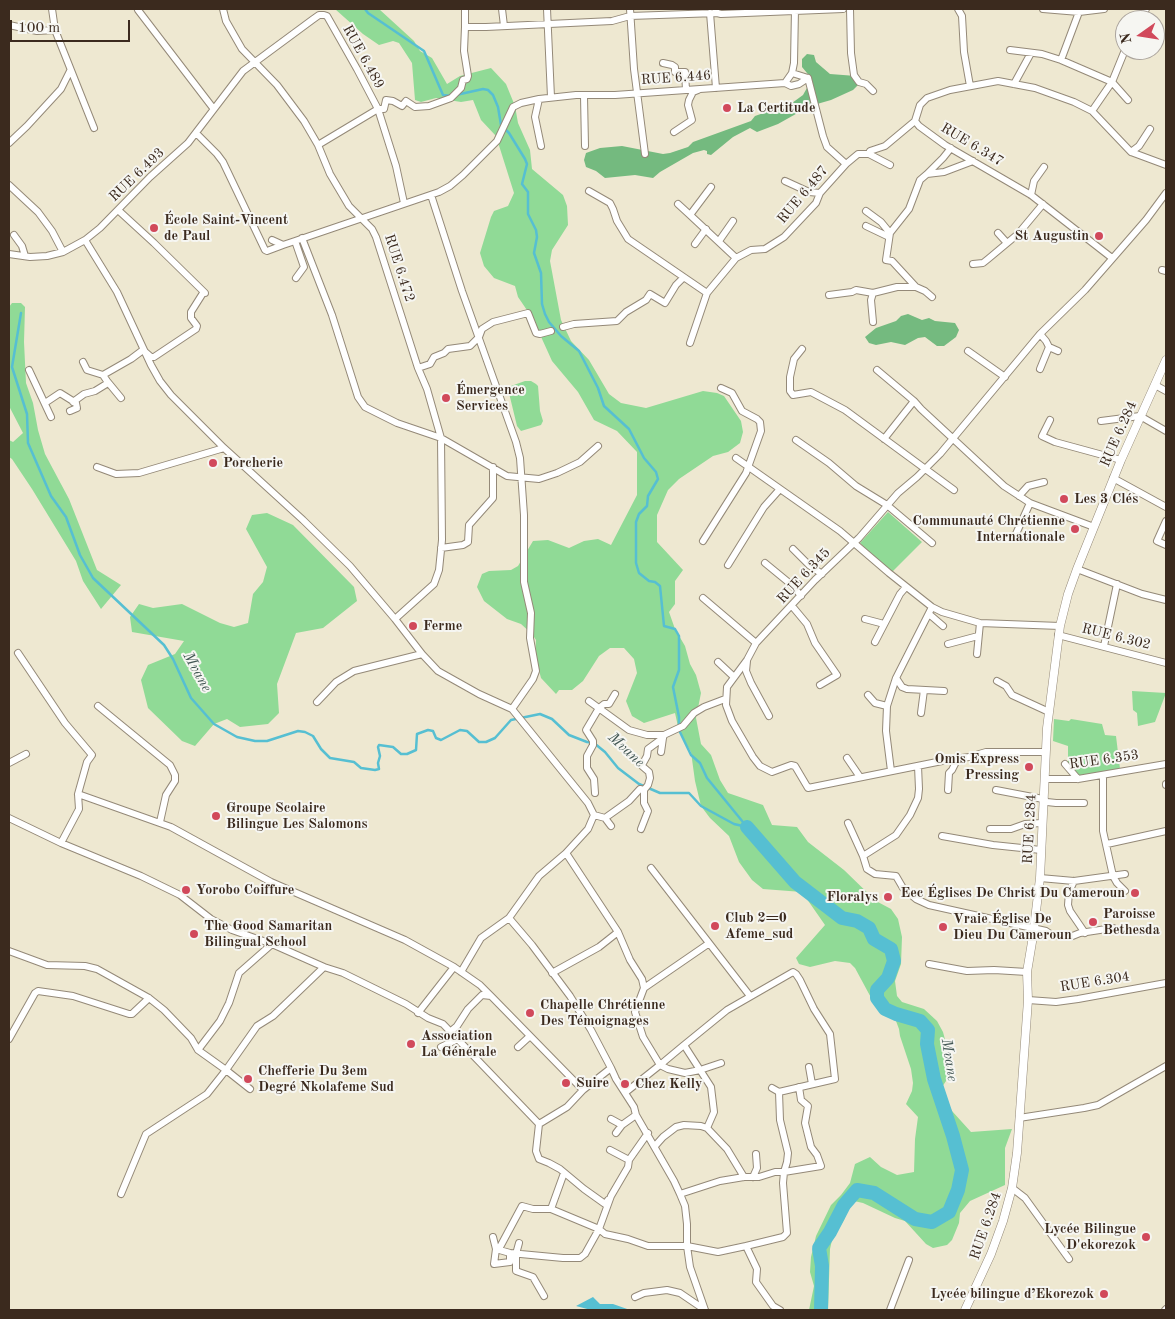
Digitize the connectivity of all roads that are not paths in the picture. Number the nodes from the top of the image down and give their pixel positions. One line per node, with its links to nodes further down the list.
1 (52, 9): 20 (street)
2 (223, 9): 25 (street, RUE 6.472)
3 (465, 9): 19 (street)
4 (502, 9): 18 (street)
5 (547, 9): 16 (street)
6 (795, 9): 7 (street); 14 (street); 28 (street)
7 (843, 9)
8 (850, 9): 38 (street)
9 (958, 9): 34 (street)
10 (1044, 9): 15 (street)
11 (1104, 9): 15 (street)
12 (138, 10): 45 (street)
13 (630, 12): 14 (street); 16 (street); 39 (street)
14 (714, 12): 35 (street)
15 (1079, 12): 23 (street)
16 (547, 24): 18 (street); 41 (street)
17 (9, 26): 20 (street)
18 (504, 26): 19 (street)
19 (465, 27): 46 (street)
20 (55, 30): 27 (street)
21 (1010, 50): 22 (street)
22 (1031, 53): 23 (street); 33 (street)
23 (1061, 60): 30 (street)
24 (1121, 60): 30 (street)
25 (254, 63): 45 (street, RUE 6.493); 46 (street, RUE 6.489); 54 (street, RUE 6.472)
26 (662, 63): 37 (street)
27 (70, 71): 49 (street); 53 (street)
28 (792, 73): 29 (street); 31 (street); 32 (street)
29 (808, 78): 32 (street); 62 (street)
30 (1112, 82): 44 (street); 47 (street)
31 (785, 83): 32 (street, RUE 6.446); 35 (street, RUE 6.446)
32 (799, 84)
33 (1014, 84): 34 (street); 47 (street)
34 (970, 86): 48 (street)
35 (716, 88): 36 (street, RUE 6.446)
36 (699, 89): 37 (street, RUE 6.446); 43 (street)
37 (683, 90): 39 (street, RUE 6.446); 43 (street)
38 (873, 91)
39 (637, 93): 40 (street, RUE 6.446); 59 (street)
40 (584, 96): 41 (street, RUE 6.446); 56 (street)
41 (551, 97): 42 (street, RUE 6.446)
42 (539, 100): 55 (street); 73 (street, RUE 6.446)
43 (689, 100): 51 (street)
44 (1128, 100)
45 (213, 108): 52 (street, RUE 6.493)
46 (378, 109): 54 (street); 75 (street)
47 (1092, 111): 58 (street)
48 (915, 121): 57 (street, RUE 6.347); 60 (street)
49 (94, 128)
50 (1150, 129): 58 (street)
51 (674, 132)
52 (196, 133): 78 (street, RUE 6.493); 94 (street, RUE 6.446)
53 (9, 143)
54 (318, 145): 81 (street, RUE 6.472)
55 (541, 146)
56 (585, 146)
57 (951, 148): 61 (street, RUE 6.347); 66 (street)
58 (1131, 152): 64 (street)
59 (645, 154)
60 (870, 154): 62 (street, RUE 6.487); 63 (street)
61 (973, 161): 66 (street); 74 (street, RUE 6.347)
62 (846, 164): 72 (street, RUE 6.487)
63 (890, 165)
64 (1166, 165)
65 (1044, 167): 74 (street)
66 (927, 174): 87 (street)
67 (785, 181): 72 (street)
68 (9, 185): 95 (street)
69 (712, 187): 80 (street)
70 (589, 191): 102 (street)
71 (1166, 192): 99 (street, RUE 6.345)
72 (820, 193): 98 (street, RUE 6.487)
73 (430, 195): 75 (street, RUE 6.446); 112 (street)
74 (1031, 195): 77 (street, RUE 6.347)
75 (404, 203): 81 (street, RUE 6.446)
76 (678, 204): 80 (street)
77 (1043, 204): 92 (street); 99 (street, RUE 6.347)
78 (118, 210): 88 (street, RUE 6.493); 115 (street)
79 (866, 211): 87 (street)
80 (690, 215): 84 (street)
81 (360, 219): 90 (street, RUE 6.446); 121 (street, RUE 6.472)
82 (733, 221): 91 (street)
83 (866, 226): 87 (street)
84 (706, 229): 91 (street); 93 (street)
85 (998, 233): 92 (street)
86 (14, 235): 97 (street)
87 (889, 235): 103 (street)
88 (85, 240): 95 (street, RUE 6.493); 115 (street)
89 (272, 240): 94 (street)
90 (298, 240): 94 (street, RUE 6.446); 101 (street); 142 (street)
91 (719, 241): 98 (street)
92 (1006, 243): 100 (street)
93 (695, 244)
94 (283, 245)
95 (63, 252): 97 (street, RUE 6.493)
96 (9, 254): 97 (street, RUE 6.493)
97 (25, 256)
98 (736, 258): 104 (street, RUE 6.487)
99 (1112, 258): 111 (street, RUE 6.345)
100 (973, 264)
101 (296, 278)
102 (682, 278): 104 (street); 109 (street)
103 (916, 287): 105 (street); 107 (street)
104 (707, 293): 113 (street, RUE 6.487)
105 (873, 293): 106 (street); 108 (street)
106 (829, 295)
107 (932, 297)
108 (873, 322)
109 (563, 327)
110 (551, 331): 112 (street)
111 (1040, 334): 114 (street); 126 (street, RUE 6.345)
112 (479, 337): 121 (street); 150 (street)
113 (690, 343)
114 (1049, 347): 118 (street); 122 (street)
115 (143, 350): 125 (street); 146 (street)
116 (802, 350): 143 (street)
117 (968, 350): 126 (street)
118 (1058, 351)
119 (1166, 360): 128 (street, RUE 6.284)
120 (83, 362): 125 (street)
121 (418, 368): 142 (street, RUE 6.472)
122 (1040, 369)
123 (29, 370): 134 (street)
124 (877, 370): 132 (street)
125 (104, 375): 127 (street)
126 (1006, 377): 141 (street, RUE 6.345)
127 (108, 383): 131 (street); 133 (street)
128 (1154, 385): 130 (street); 136 (street, RUE 6.284)
129 (721, 388): 151 (street)
130 (1166, 391)
131 (121, 398)
132 (914, 401): 141 (street); 143 (street)
133 (73, 402): 134 (street); 135 (street)
134 (45, 403): 137 (street)
135 (70, 411)
136 (1140, 416): 139 (street); 140 (street); 147 (street, RUE 6.284)
137 (51, 417)
138 (1050, 420): 147 (street)
139 (1101, 421)
140 (1166, 431)
141 (953, 437): 152 (street, RUE 6.345); 160 (street)
142 (441, 438): 149 (street); 171 (street, RUE 6.472)
143 (884, 439): 152 (street)
144 (796, 440): 162 (street)
145 (598, 446): 156 (street)
146 (224, 448): 148 (street); 185 (street)
147 (1121, 460): 155 (street, RUE 6.284)
148 (97, 466)
149 (493, 467): 153 (street); 171 (street)
150 (520, 470): 153 (street); 154 (street); 156 (street)
151 (747, 470): 158 (street); 167 (street)
152 (925, 470): 159 (street); 162 (street, RUE 6.345)
153 (507, 476): 154 (street)
154 (521, 478): 156 (street); 216 (street)
155 (1113, 478): 163 (street); 165 (street, RUE 6.284)
156 (535, 479)
157 (1044, 482): 160 (street)
158 (780, 489): 168 (street); 174 (street)
159 (954, 490)
160 (1019, 496): 161 (street)
161 (1030, 503): 165 (street); 166 (street)
162 (887, 505): 168 (street, RUE 6.345); 169 (street)
163 (1166, 507)
164 (1166, 522): 170 (street)
165 (1094, 528): 175 (street, RUE 6.284)
166 (1015, 536)
167 (703, 540)
168 (853, 544): 176 (street, RUE 6.345); 178 (street)
169 (932, 544)
170 (1166, 546)
171 (441, 548): 185 (street, RUE 6.472)
172 (793, 549): 176 (street)
173 (765, 563): 179 (street)
174 (728, 565)
175 (1077, 568): 177 (street); 190 (street, RUE 6.284)
176 (822, 574): 179 (street, RUE 6.345)
177 (1117, 584): 181 (street); 196 (street)
178 (906, 586): 183 (street); 188 (street)
179 (801, 596): 182 (street, RUE 6.345)
180 (703, 598): 194 (street)
181 (1166, 600)
182 (792, 606): 194 (street, RUE 6.345); 206 (street)
183 (932, 607): 184 (street); 187 (street)
184 (929, 614): 189 (street); 204 (street)
185 (395, 619): 198 (street)
186 (865, 619): 188 (street)
187 (980, 623): 190 (street); 192 (street)
188 (884, 624): 193 (street)
189 (943, 626)
190 (1060, 626): 191 (street, RUE 6.284)
191 (1058, 635): 196 (street, RUE 6.302); 218 (street, RUE 6.284)
192 (978, 636): 195 (street); 199 (street)
193 (875, 642)
194 (756, 643): 200 (street, RUE 6.345)
195 (948, 644)
196 (1104, 646): 202 (street, RUE 6.302)
197 (18, 653): 240 (street)
198 (422, 654): 213 (street); 216 (street)
199 (977, 654)
200 (747, 660): 203 (street, RUE 6.345); 220 (street)
201 (718, 662): 203 (street)
202 (1166, 662)
203 (734, 677): 211 (street, RUE 6.345)
204 (896, 678): 207 (street); 215 (street)
205 (997, 681): 218 (street)
206 (820, 685)
207 (924, 690): 208 (street); 219 (street)
208 (944, 691)
209 (615, 694): 217 (street)
210 (868, 695): 215 (street)
211 (725, 699): 221 (street); 233 (street)
212 (589, 701): 217 (street)
213 (317, 702)
214 (98, 706): 246 (street)
215 (887, 706): 231 (street)
216 (512, 708): 243 (street)
217 (599, 708): 221 (street); 239 (street)
218 (1049, 712): 223 (street, RUE 6.284)
219 (921, 713)
220 (769, 716)
221 (663, 736): 222 (street); 236 (street)
222 (661, 752)
223 (1046, 752): 226 (street); 234 (street, RUE 6.284)
224 (26, 754): 227 (street)
225 (847, 758): 233 (street)
226 (958, 758): 230 (street); 237 (street)
227 (9, 762)
228 (1064, 764): 235 (street)
229 (1166, 764): 232 (street, RUE 6.353)
230 (918, 766): 231 (street); 258 (street)
231 (891, 771): 233 (street)
232 (1103, 775): 235 (street, RUE 6.353); 255 (street)
233 (860, 778)
234 (1045, 779): 235 (street, RUE 6.353); 241 (street, RUE 6.284)
235 (1078, 779)
236 (644, 790): 245 (street); 250 (street)
237 (948, 790)
238 (996, 790): 241 (street)
239 (595, 793)
240 (78, 794): 246 (street); 254 (street)
241 (1043, 799): 242 (street); 248 (street, RUE 6.284)
242 (1084, 804)
243 (594, 815): 245 (street); 257 (street)
244 (9, 818): 254 (street)
245 (605, 818): 249 (street)
246 (160, 822): 274 (street)
247 (848, 823): 258 (street)
248 (1042, 823): 251 (street); 256 (street, RUE 6.284)
249 (611, 826)
250 (641, 829)
251 (990, 829)
252 (1166, 831): 255 (street)
253 (942, 836): 256 (street)
254 (61, 842): 270 (street)
255 (1106, 844): 261 (street)
256 (1041, 850): 262 (street, RUE 6.284)
257 (566, 852): 265 (street); 268 (street)
258 (863, 856): 266 (street)
259 (651, 868): 271 (street)
260 (1125, 874): 261 (street)
261 (1113, 876): 263 (street); 264 (street)
262 (1040, 878): 263 (street); 266 (street, RUE 6.284)
263 (1074, 881): 269 (street)
264 (1125, 891)
265 (509, 918): 276 (street); 278 (street)
266 (1034, 928): 269 (street); 277 (street, RUE 6.284)
267 (1113, 928): 269 (street)
268 (618, 932): 278 (street); 280 (street)
269 (1085, 933)
270 (272, 944): 275 (street); 293 (street)
271 (708, 944): 280 (street); 282 (street)
272 (9, 951): 283 (street)
273 (929, 964): 277 (street)
274 (454, 967): 276 (street); 285 (street)
275 (324, 968): 285 (street); 299 (street)
276 (461, 972): 281 (street)
277 (1027, 972): 284 (street, RUE 6.284)
278 (552, 973): 298 (street)
279 (1166, 982): 284 (street, RUE 6.304)
280 (644, 988): 295 (street)
281 (492, 996): 286 (street); 287 (street)
282 (750, 996): 290 (street); 301 (street)
283 (148, 998): 288 (street); 293 (street)
284 (1028, 1000): 310 (street, RUE 6.284)
285 (418, 1013): 286 (street)
286 (451, 1031): 289 (street)
287 (530, 1036): 292 (street); 305 (street)
288 (9, 1039)
289 (458, 1039): 291 (street); 311 (street)
290 (684, 1045): 295 (street); 300 (street)
291 (442, 1047)
292 (518, 1047)
293 (198, 1050): 299 (street)
294 (721, 1063): 300 (street)
295 (660, 1065): 300 (street); 306 (street)
296 (809, 1066): 301 (street)
297 (1166, 1066): 310 (street)
298 (611, 1068): 305 (street); 306 (street)
299 (226, 1070): 304 (street); 327 (street)
300 (700, 1070): 313 (street)
301 (812, 1084): 302 (street)
302 (799, 1087): 307 (street); 321 (street)
303 (772, 1088): 307 (street)
304 (250, 1089)
305 (583, 1090): 311 (street)
306 (626, 1092): 308 (street)
307 (778, 1092): 321 (street)
308 (636, 1115): 312 (street); 315 (street)
309 (611, 1118): 312 (street)
310 (1019, 1118): 326 (street, RUE 6.284)
311 (539, 1124): 322 (street)
312 (622, 1125): 314 (street)
313 (707, 1128): 316 (street); 324 (street)
314 (616, 1133)
315 (648, 1133): 316 (street); 319 (street)
316 (655, 1146): 328 (street)
317 (610, 1150): 319 (street)
318 (756, 1154): 320 (street)
319 (629, 1160): 329 (street)
320 (757, 1168): 323 (street); 325 (street)
321 (784, 1172): 323 (street); 335 (street)
322 (564, 1173): 329 (street); 330 (street)
323 (766, 1175): 325 (street)
324 (744, 1177): 325 (street); 328 (street)
325 (753, 1177)
326 (1012, 1188): 338 (street); 345 (street, RUE 6.284)
327 (121, 1194)
328 (680, 1194): 334 (street)
329 (611, 1196): 331 (street)
330 (550, 1209): 331 (street); 336 (street)
331 (598, 1229): 334 (street); 337 (street)
332 (493, 1236): 336 (street)
333 (519, 1243): 337 (street)
334 (687, 1246): 335 (street); 342 (street)
335 (746, 1246): 343 (street)
336 (496, 1249): 337 (street); 337 (street)
337 (513, 1254): 340 (street)
338 (1069, 1258)
339 (909, 1260): 344 (street)
340 (544, 1296)
341 (635, 1297): 342 (street)
342 (705, 1310)
343 (780, 1310)
344 (890, 1310)
345 (964, 1310)

